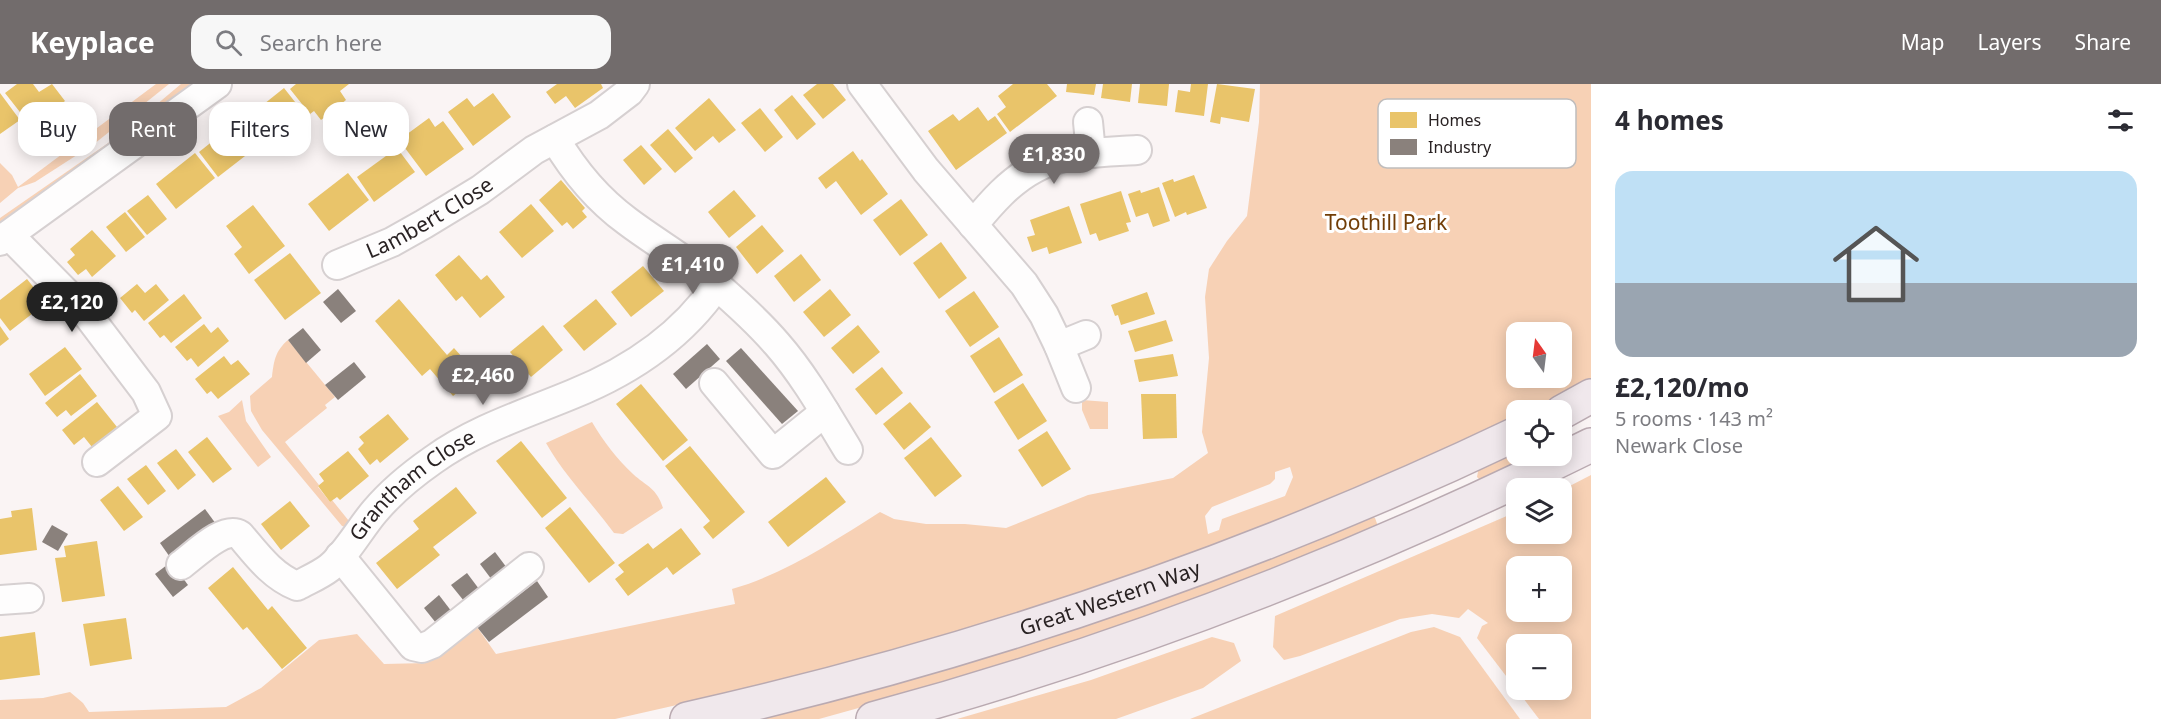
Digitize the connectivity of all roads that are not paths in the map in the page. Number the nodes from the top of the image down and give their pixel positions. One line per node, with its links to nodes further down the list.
1 (217, 84): 9 (street)
2 (635, 84): 5 (street, Lambert Close)
3 (862, 84): 8 (street)
4 (1089, 122): 7 (street)
5 (555, 139): 10 (street, Lambert Close); 11 (street)
6 (1137, 150): 7 (street)
7 (1091, 153): 8 (street)
8 (973, 225): 13 (street)
9 (4, 238): 22 (street)
10 (337, 265)
11 (717, 285): 18 (street); 23 (street, Grantham Close)
12 (1086, 335): 13 (street)
13 (1059, 346): 15 (street)
14 (714, 383): 18 (street)
15 (1076, 388)
16 (1591, 396): 17 (main road)
17 (1572, 406)
18 (825, 412): 21 (street)
19 (1506, 438): 28 (main road, Great Western Way)
20 (1591, 445): 29 (main road)
21 (848, 450)
22 (97, 462)
23 (340, 556): 24 (street, Grantham Close); 25 (street)
24 (181, 565)
25 (529, 567)
26 (29, 598): 27 (street)
27 (0, 600)
28 (687, 719)
29 (873, 719)

